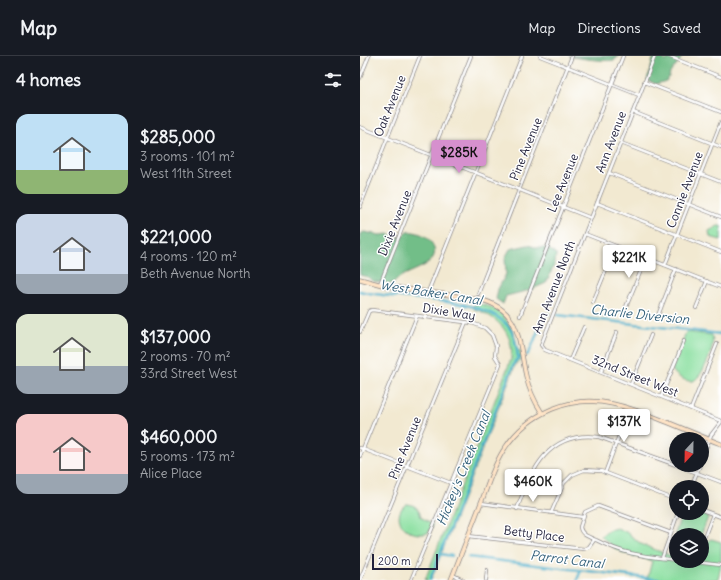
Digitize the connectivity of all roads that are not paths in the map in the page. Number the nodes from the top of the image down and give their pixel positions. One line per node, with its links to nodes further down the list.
1 (369, 56): 12 (street)
2 (420, 56): 20 (street, Oak Avenue)
3 (471, 56): 24 (street, Dixie Avenue)
4 (522, 56): 25 (street)
5 (540, 56): 10 (street)
6 (572, 56): 10 (street, Pine Avenue)
7 (623, 56): 14 (street, Lee Avenue)
8 (655, 56): 13 (street, Ann Avenue)
9 (668, 56): 11 (street)
10 (568, 67): 14 (street); 29 (street, Pine Avenue)
11 (721, 77)
12 (360, 78)
13 (644, 82): 15 (street, Ann Avenue); 17 (street)
14 (612, 84): 15 (street); 33 (street, Lee Avenue)
15 (639, 95): 16 (street, Ann Avenue)
16 (632, 112): 21 (street, Ann Avenue); 22 (street)
17 (721, 112)
18 (721, 122): 22 (street, Connie Avenue)
19 (360, 127): 20 (street)
20 (387, 138): 24 (street); 32 (street, Oak Avenue)
21 (621, 143): 26 (street, Ann Avenue); 27 (street)
22 (713, 144): 23 (street); 27 (street, Connie Avenue)
23 (721, 147)
24 (432, 155): 25 (street); 45 (street, Dixie Avenue)
25 (476, 172): 29 (street); 47 (street)
26 (609, 173): 30 (street, Ann Avenue); 31 (street)
27 (701, 174): 28 (street); 31 (street, Connie Avenue)
28 (721, 182)
29 (519, 189): 33 (street); 48 (street, Pine Avenue)
30 (597, 203): 35 (street, Ann Avenue); 37 (street)
31 (689, 204): 34 (street); 37 (street, Connie Avenue)
32 (360, 207)
33 (564, 207): 35 (street); 53 (street, Lee Avenue)
34 (721, 217)
35 (591, 218): 36 (street, Ann Avenue)
36 (585, 234): 38 (street); 62 (street, Ann Avenue North)
37 (677, 235): 39 (street); 41 (street, Connie Avenue)
38 (616, 246): 40 (street); 49 (street)
39 (721, 252)
40 (646, 258): 41 (street); 50 (street)
41 (665, 265): 42 (street)
42 (676, 270): 44 (street); 54 (street)
43 (360, 279): 45 (street)
44 (706, 281): 46 (street); 51 (street)
45 (380, 284): 47 (street)
46 (721, 287)
47 (428, 292): 69 (street)
48 (478, 294)
49 (593, 302)
50 (626, 307)
51 (696, 308)
52 (418, 316): 55 (street, Dixie Way); 57 (street, Dixie Way); 74 (street)
53 (520, 316)
54 (657, 318)
55 (466, 322): 77 (street, Pine Avenue); 82 (street, Dixie Way)
56 (584, 327): 63 (street)
57 (360, 332)
58 (617, 332): 64 (street)
59 (651, 335): 65 (street)
60 (684, 341): 66 (street)
61 (717, 344): 68 (street)
62 (542, 348): 63 (street, 32nd Street West)
63 (570, 360): 64 (street, 32nd Street West)
64 (601, 372): 65 (street, 32nd Street West)
65 (631, 384): 66 (street, 32nd Street West)
66 (661, 397): 68 (street, 32nd Street West)
67 (629, 409): 69 (street); 71 (street); 72 (street)
68 (692, 409): 70 (street, 32nd Street West)
69 (542, 414): 84 (street)
70 (721, 421): 71 (street)
71 (710, 440): 73 (street)
72 (616, 442): 76 (street); 78 (street); 85 (street)
73 (721, 444)
74 (362, 448): 75 (street); 77 (street)
75 (360, 456)
76 (669, 462)
77 (407, 466): 82 (street); 102 (street, Pine Avenue)
78 (605, 472): 83 (street); 86 (street)
79 (697, 473): 80 (street); 81 (street)
80 (694, 480)
81 (721, 482)
82 (451, 483): 103 (street)
83 (669, 497)
84 (481, 503): 85 (street); 93 (street)
85 (517, 509): 86 (street)
86 (551, 513): 89 (street)
87 (709, 513): 88 (street)
88 (713, 514): 90 (street); 91 (street)
89 (583, 517): 92 (street); 95 (street)
90 (721, 517)
91 (708, 528)
92 (669, 532)
93 (468, 536): 95 (street, Betty Place); 101 (street)
94 (669, 539): 96 (street)
95 (594, 540): 96 (street)
96 (662, 558): 97 (street)
97 (669, 559)
98 (709, 564): 99 (street)
99 (721, 565)
100 (487, 570): 106 (street)
101 (452, 575): 104 (street); 105 (street)
102 (360, 580)
103 (411, 580)
104 (451, 580)
105 (463, 580)
106 (486, 580)

